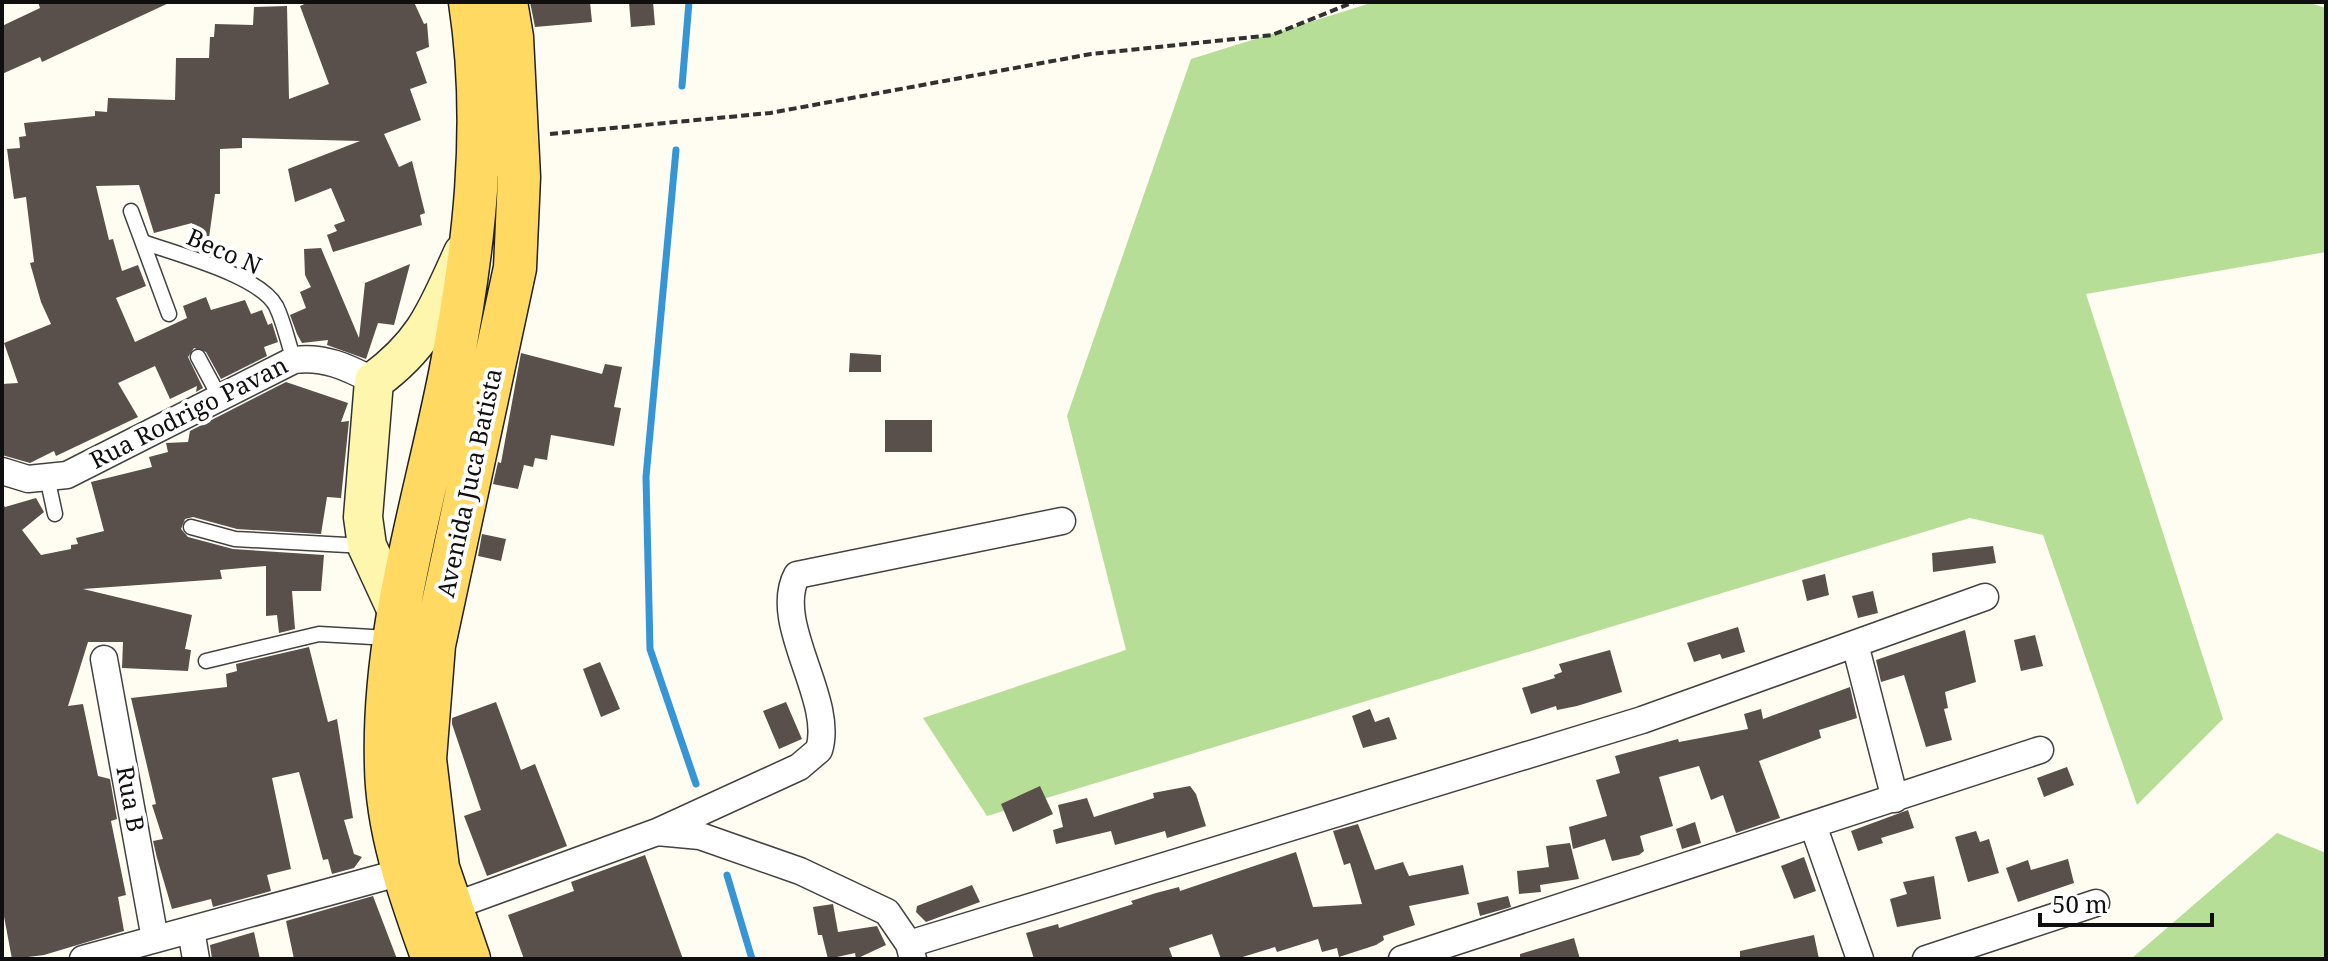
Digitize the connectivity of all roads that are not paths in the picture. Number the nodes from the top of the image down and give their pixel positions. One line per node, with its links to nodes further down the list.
1 (470, 2): 4 (main road, Avenida Juca Batista)
2 (506, 2): 6 (main road, Avenida Juca Batista)
3 (131, 211): 5 (lane)
4 (474, 229): 6 (main road); 10 (street); 19 (main road, Avenida Juca Batista)
5 (143, 242): 7 (lane); 9 (lane, Beco N)
6 (515, 268): 14 (main road, Avenida Juca Batista)
7 (169, 314)
8 (198, 357): 11 (lane)
9 (294, 360): 10 (street, Rua Rodrigo Pavan); 11 (street, Rua Rodrigo Pavan)
10 (374, 381): 18 (street)
11 (219, 396): 13 (street, Rua Rodrigo Pavan)
12 (2, 471): 13 (street, Rua Rodrigo Pavan)
13 (47, 477): 15 (lane)
14 (464, 513): 19 (main road); 31 (main road, Avenida Juca Batista)
15 (55, 514)
16 (1062, 521): 28 (street)
17 (191, 527): 18 (lane)
18 (365, 532): 19 (street); 21 (street)
19 (410, 547): 21 (main road, Avenida Juca Batista)
20 (1985, 597): 22 (street)
21 (394, 625): 24 (lane); 29 (main road, Avenida Juca Batista)
22 (1855, 644): 26 (street); 34 (street)
23 (104, 659): 33 (street, Rua B)
24 (206, 661)
25 (2040, 750): 26 (street)
26 (1895, 799): 27 (street)
27 (1813, 825): 35 (street); 41 (street)
28 (657, 832): 31 (street); 34 (street)
29 (402, 872): 32 (street); 38 (main road, Avenida Juca Batista)
30 (2096, 903): 42 (street)
31 (451, 907): 39 (main road, Avenida Juca Batista)
32 (191, 930): 33 (street); 37 (street)
33 (155, 939): 36 (street)
34 (911, 952)
35 (1439, 953): 40 (street)
36 (83, 959)
37 (196, 959)
38 (433, 959)
39 (469, 959)
40 (1402, 959)
41 (1860, 959)
42 (1926, 959)

